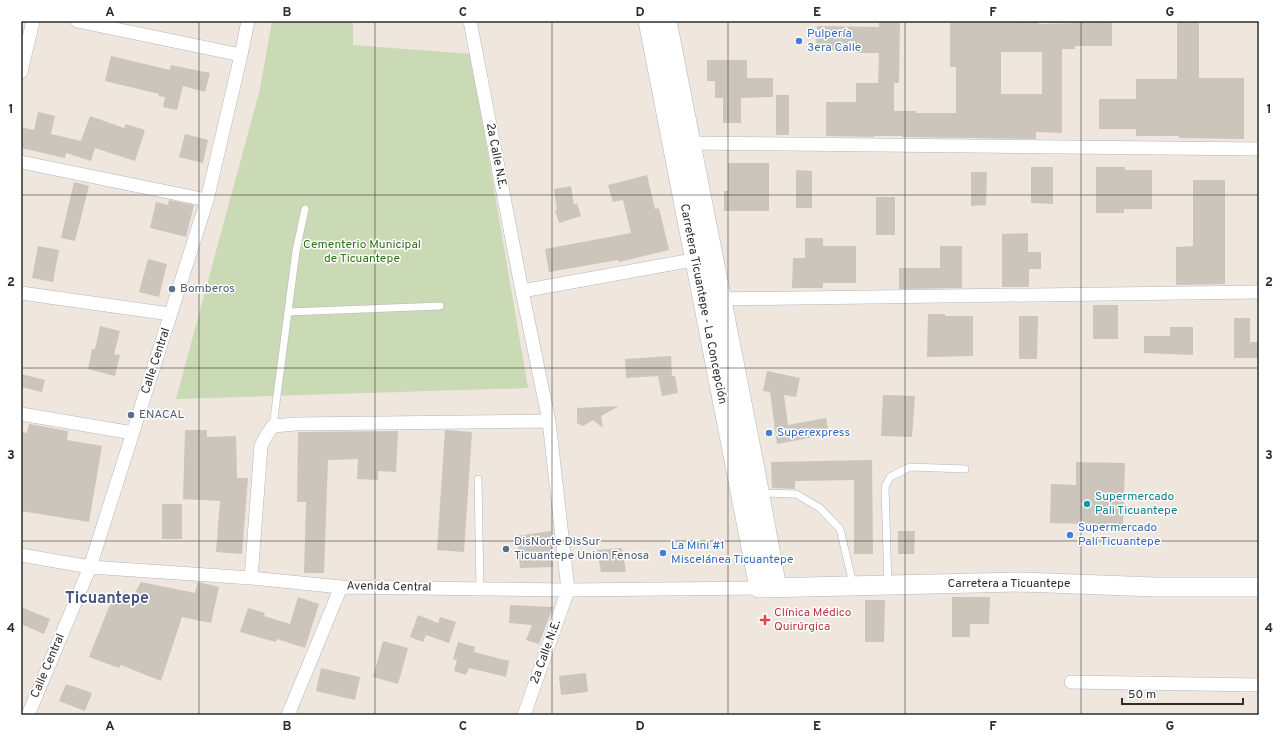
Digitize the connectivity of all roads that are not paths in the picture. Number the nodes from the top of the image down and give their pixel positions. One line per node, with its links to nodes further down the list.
1 (33, 21): 8 (street)
2 (77, 21): 7 (street)
3 (248, 21): 7 (street, Calle Central)
4 (470, 21): 17 (street, 2a Calle N.E.)
5 (648, 21): 9 (main road, Carretera Ticuantepe - La Concepción)
6 (667, 21): 10 (main road, Carretera Ticuantepe - La Concepción)
7 (241, 55): 13 (street, Calle Central)
8 (21, 72)
9 (671, 143): 10 (street); 16 (main road, Carretera Ticuantepe - La Concepción)
10 (691, 144): 11 (street); 15 (main road, Carretera Ticuantepe - La Concepción)
11 (1259, 149)
12 (21, 162): 13 (street)
13 (207, 200): 24 (street, Calle Central)
14 (305, 208): 23 (lane)
15 (713, 256): 16 (street); 21 (main road, Carretera Ticuantepe - La Concepción)
16 (694, 259): 17 (street); 20 (main road, Carretera Ticuantepe - La Concepción)
17 (522, 290): 26 (street, 2a Calle N.E.)
18 (1259, 292): 21 (street)
19 (21, 293): 24 (street)
20 (702, 299): 21 (street); 39 (main road, Carretera Ticuantepe - La Concepción)
21 (721, 299): 31 (main road, Carretera Ticuantepe - La Concepción)
22 (440, 306): 23 (lane)
23 (288, 312): 27 (lane)
24 (170, 314): 28 (street, Calle Central)
25 (21, 414): 28 (street)
26 (549, 421): 27 (street); 41 (street, 2a Calle N.E.)
27 (273, 426): 34 (street)
28 (133, 433): 33 (street, Calle Central)
29 (965, 469): 35 (lane)
30 (478, 479): 40 (lane)
31 (760, 494): 36 (lane); 39 (main road, Carretera Ticuantepe - La Concepción)
32 (21, 555): 33 (street, Avenida Central)
33 (90, 567): 34 (street, Avenida Central); 44 (street, Calle Central)
34 (251, 578): 37 (street, Avenida Central)
35 (888, 585): 36 (main road, Carretera a Ticuantepe); 38 (main road, Carretera a Ticuantepe)
36 (853, 586): 39 (main road, Carretera a Ticuantepe)
37 (341, 587): 40 (street, Avenida Central); 45 (street)
38 (1259, 587)
39 (768, 588): 41 (street, Avenida Central)
40 (480, 589): 41 (street, Avenida Central)
41 (568, 590): 46 (street, 2a Calle N.E.)
42 (1071, 682): 43 (street)
43 (1259, 685)
44 (28, 715)
45 (288, 715)
46 (524, 715)

